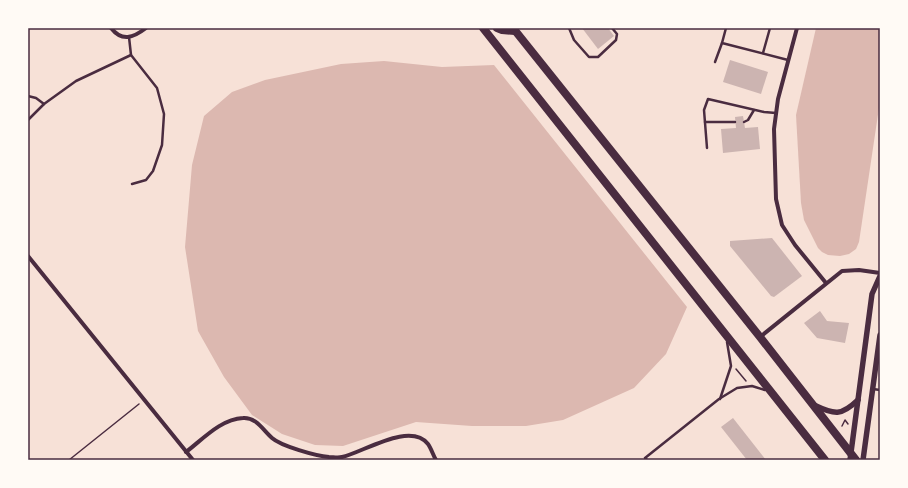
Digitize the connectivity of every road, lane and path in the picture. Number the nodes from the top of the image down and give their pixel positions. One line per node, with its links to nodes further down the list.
1 (111, 28): 11 (street)
2 (146, 28): 11 (street)
3 (482, 28): 31 (highway)
4 (497, 28): 10 (highway)
5 (569, 28): 6 (lane)
6 (612, 28)
7 (726, 28): 12 (lane)
8 (770, 28): 13 (lane)
9 (797, 28): 15 (street)
10 (516, 29): 33 (highway)
11 (129, 37): 14 (lane)
12 (722, 43): 13 (lane); 16 (lane)
13 (763, 53): 15 (lane)
14 (131, 55): 18 (lane); 26 (lane)
15 (789, 60): 20 (street)
16 (715, 62)
17 (28, 96): 18 (lane)
18 (44, 104): 21 (lane)
19 (754, 110): 20 (lane); 22 (lane); 24 (lane)
20 (776, 113): 30 (street)
21 (28, 120)
22 (705, 122): 23 (lane); 25 (lane)
23 (736, 122)
24 (744, 122)
25 (707, 148)
26 (132, 184)
27 (28, 256): 41 (street)
28 (880, 273): 30 (street)
29 (880, 276): 40 (street)
30 (826, 283): 33 (street)
31 (722, 331): 38 (highway); 39 (lane)
32 (880, 335): 36 (street)
33 (760, 337): 42 (highway)
34 (734, 366): 35 (path)
35 (746, 381)
36 (872, 389): 37 (lane); 52 (street)
37 (880, 390)
38 (770, 391): 39 (lane); 51 (highway)
39 (719, 399): 50 (lane)
40 (858, 400): 42 (street); 46 (street)
41 (144, 401): 45 (street); 47 (path)
42 (810, 403): 46 (highway)
43 (848, 424): 44 (path)
44 (842, 426)
45 (186, 452): 48 (street); 49 (street)
46 (852, 458)
47 (68, 460)
48 (193, 460)
49 (436, 460)
50 (647, 460)
51 (825, 460)
52 (863, 460)

